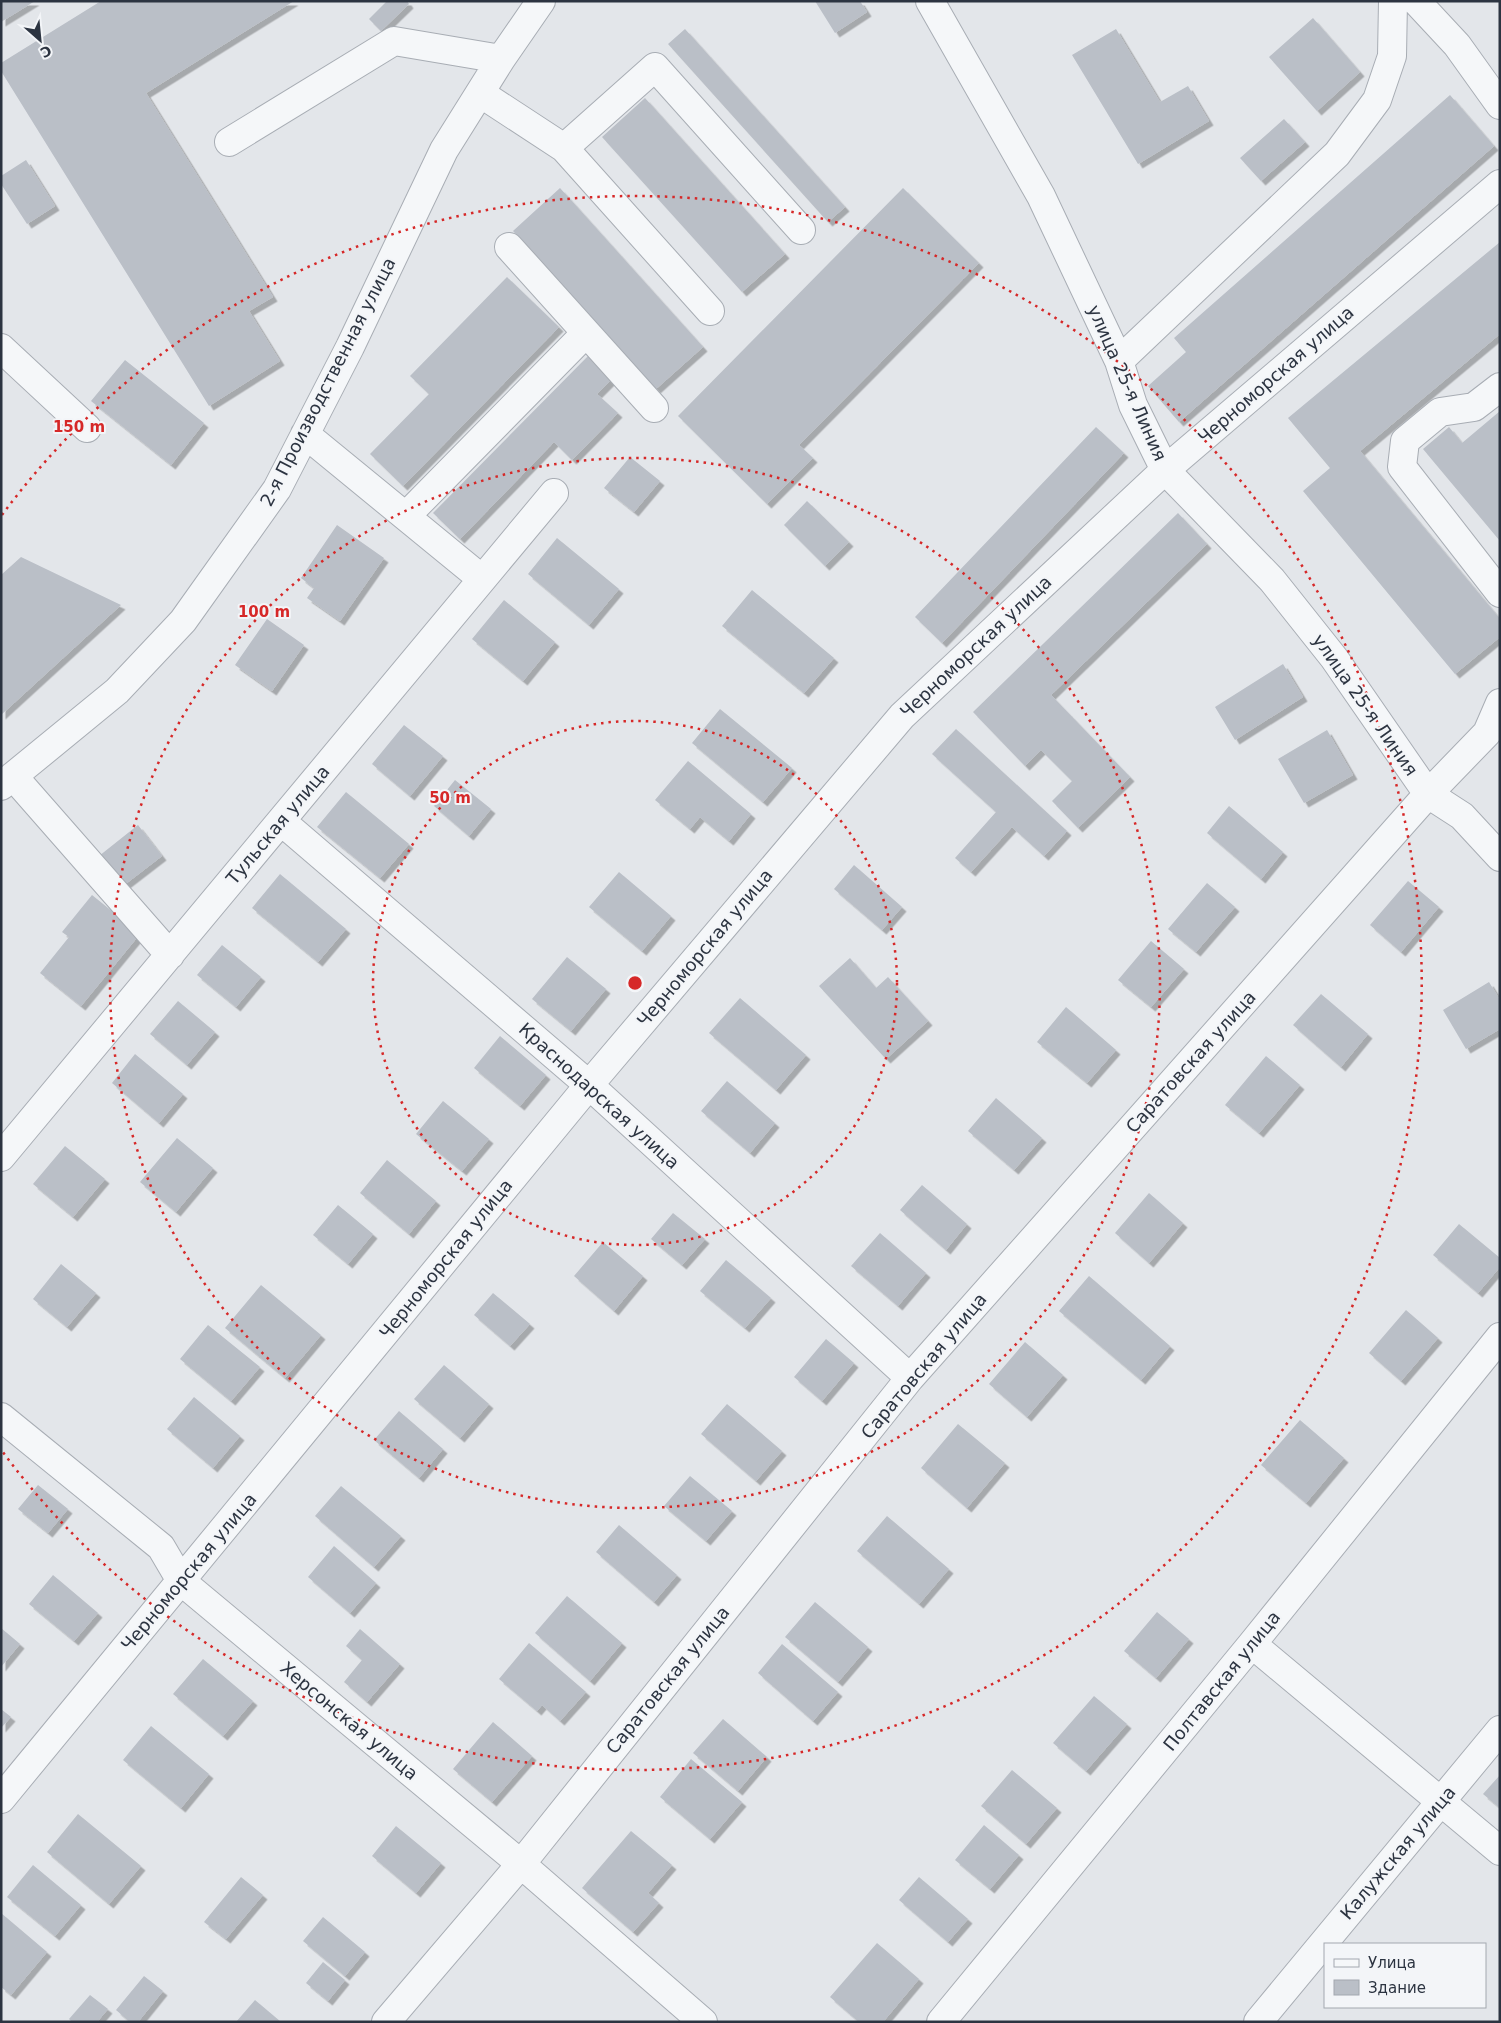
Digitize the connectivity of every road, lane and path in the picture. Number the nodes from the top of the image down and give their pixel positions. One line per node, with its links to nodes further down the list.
1 (541, 1): 5 (street, 2-я Производственная улица)
2 (930, 1): 16 (street, улица 25-я Линия)
3 (1394, 1): 16 (street)
4 (1416, 1): 7 (street)
5 (501, 58): 6 (street, 2-я Производственная улица); 8 (street)
6 (480, 93): 9 (street); 20 (street, 2-я Производственная улица)
7 (1500, 105)
8 (229, 142)
9 (564, 148): 11 (street); 13 (street)
10 (1500, 184): 21 (street, Черноморская улица)
11 (801, 230)
12 (509, 247): 14 (street)
13 (710, 311)
14 (586, 333): 18 (street); 23 (street)
15 (1, 348): 19 (street)
16 (1118, 361): 21 (street, улица 25-я Линия)
17 (1500, 387): 25 (street)
18 (654, 408)
19 (87, 428)
20 (305, 434): 23 (street); 27 (street, 2-я Производственная улица)
21 (1165, 470): 28 (street, улица 25-я Линия); 32 (street, Черноморская улица)
22 (554, 493): 24 (street, Тульская улица)
23 (406, 516): 24 (street)
24 (482, 579): 29 (street, Тульская улица)
25 (1500, 594)
26 (1500, 703): 28 (street, Саратовская улица)
27 (7, 781): 31 (street)
28 (1428, 794): 30 (street, улица 25-я Линия); 35 (street, Саратовская улица)
29 (281, 822): 31 (street, Тульская улица); 32 (street, Краснодарская улица)
30 (1500, 857)
31 (170, 955): 33 (street, Тульская улица)
32 (589, 1085): 35 (street, Краснодарская улица); 37 (street, Черноморская улица)
33 (1, 1157)
34 (1500, 1337): 38 (street, Полтавская улица)
35 (910, 1378): 43 (street, Саратовская улица)
36 (1, 1417): 37 (street, Херсонская улица)
37 (181, 1581): 40 (street, Черноморская улица); 43 (street, Херсонская улица)
38 (1252, 1644): 41 (street); 46 (street, Полтавская улица)
39 (1500, 1730): 41 (street, Калужская улица)
40 (1, 1799)
41 (1441, 1801): 42 (street); 47 (street, Калужская улица)
42 (1500, 1851)
43 (521, 1864): 44 (street, Саратовская улица); 45 (street, Херсонская улица)
44 (386, 2022)
45 (703, 2022)
46 (941, 2022)
47 (1258, 2022)

